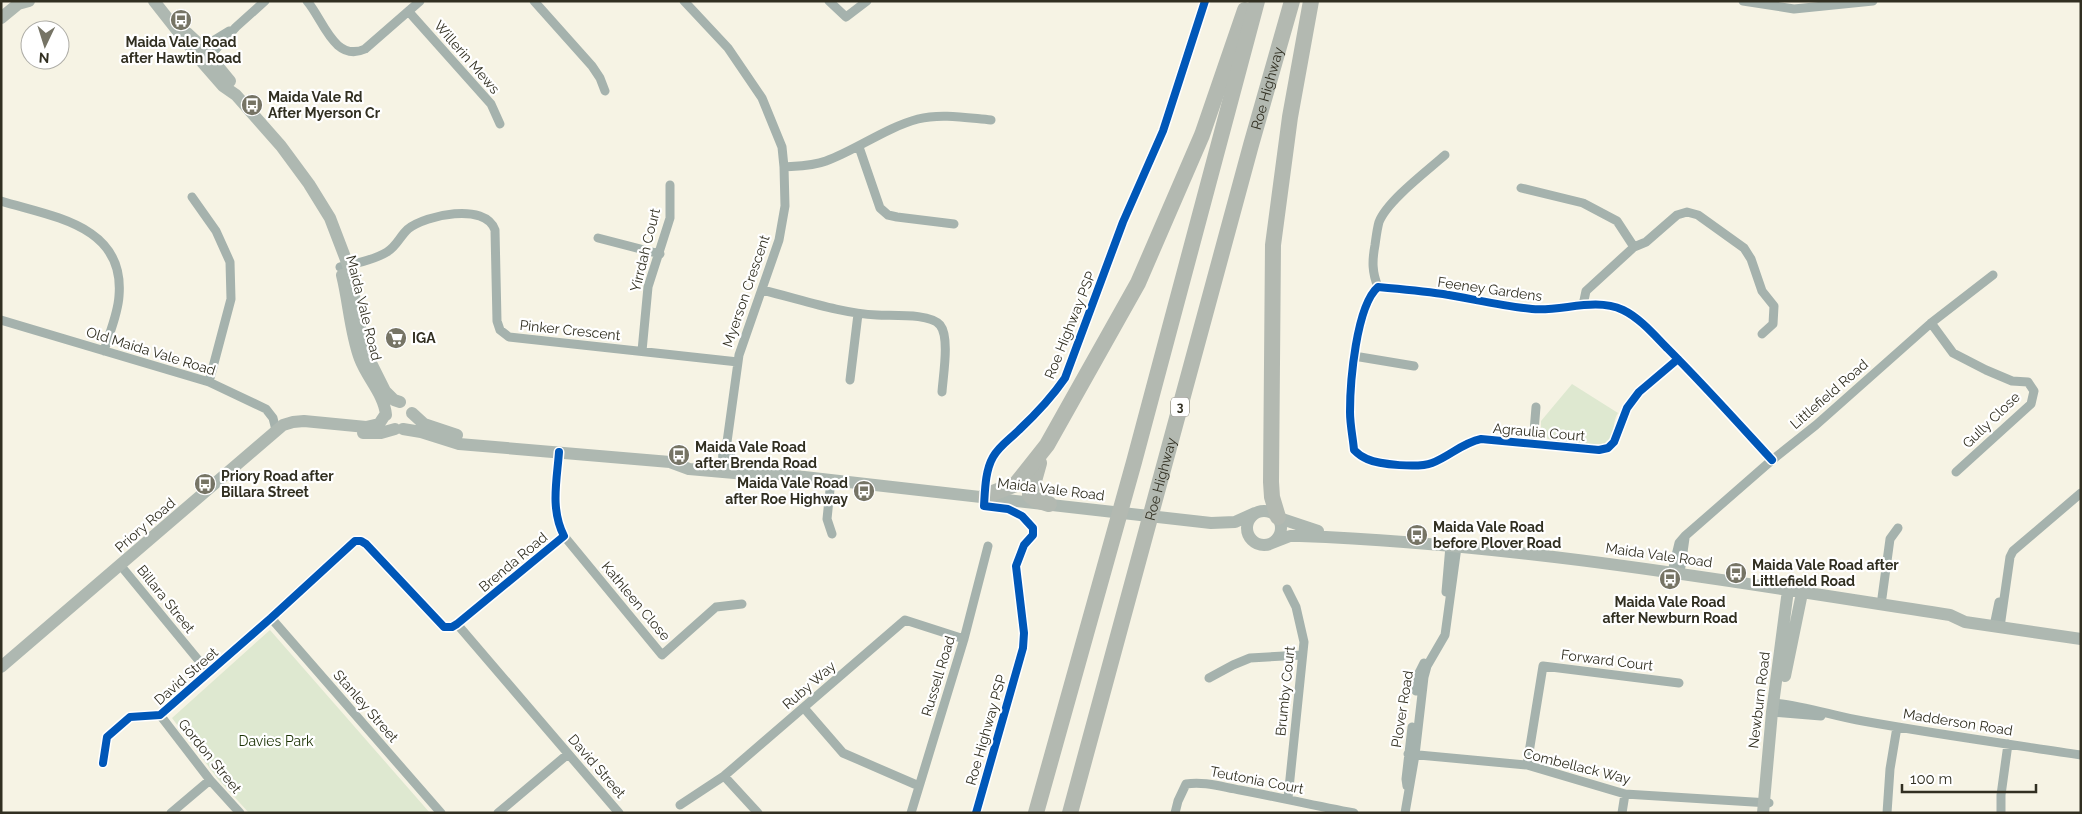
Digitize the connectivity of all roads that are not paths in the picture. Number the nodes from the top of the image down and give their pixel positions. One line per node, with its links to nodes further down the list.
1 (154, 1): 18 (main road, Maida Vale Road)
2 (265, 1): 18 (street)
3 (308, 1): 16 (street)
4 (420, 1): 16 (street)
5 (534, 1): 19 (street)
6 (828, 1): 7 (street)
7 (867, 1)
8 (1248, 1): 59 (highway)
9 (1257, 1): 122 (highway, 3)
10 (1292, 1): 123 (highway, Roe Highway / 3)
11 (1311, 1): 70 (highway)
12 (1743, 1): 13 (street)
13 (1873, 1)
14 (686, 2): 24 (street, Myerson Crescent)
15 (17, 3): 17 (main road)
16 (409, 12): 21 (street, Willerin Mews)
17 (1, 18)
18 (202, 55): 33 (main road, Maida Vale Road)
19 (605, 91)
20 (991, 120): 22 (street)
21 (500, 124)
22 (859, 146): 24 (street); 29 (street)
23 (1444, 155): 35 (street)
24 (784, 167): 36 (street, Myerson Crescent)
25 (670, 186): 32 (street, Yirrdah Court)
26 (1521, 188): 31 (street)
27 (192, 196): 49 (street)
28 (1, 201): 42 (street)
29 (954, 224)
30 (598, 238): 32 (street)
31 (1634, 247): 37 (street); 41 (street)
32 (660, 254): 43 (street, Yirrdah Court)
33 (344, 266): 43 (street, Pinker Crescent); 51 (main road, Maida Vale Road); 54 (main road, Maida Vale Road)
34 (1993, 275): 40 (street, Littlefield Road)
35 (1378, 287): 37 (street, Feeney Gardens); 44 (street)
36 (762, 290): 38 (street); 46 (street, Myerson Crescent)
37 (1583, 305): 45 (street, Feeney Gardens)
38 (858, 314): 48 (street); 50 (street)
39 (1, 320): 42 (street, Old Maida Vale Road)
40 (1931, 323): 62 (street, Littlefield Road); 64 (street, Gully Close)
41 (1762, 334)
42 (104, 351): 49 (street, Old Maida Vale Road)
43 (642, 351): 46 (street, Pinker Crescent)
44 (1354, 356): 47 (street); 58 (street, Agraulia Court)
45 (1678, 359): 58 (street, Agraulia Court); 62 (street, Feeney Gardens)
46 (738, 362): 63 (street, Myerson Crescent)
47 (1414, 366)
48 (850, 380)
49 (209, 382): 57 (street, Old Maida Vale Road)
50 (942, 392)
51 (400, 402): 53 (main road); 54 (main road)
52 (1536, 407): 58 (street, Agraulia Court)
53 (412, 413): 56 (main road); 60 (main road, Maida Vale Road)
54 (386, 415): 55 (main road, Priory Road); 56 (main road)
55 (314, 422): 56 (main road, Priory Road); 57 (main road, Priory Road)
56 (399, 429): 60 (main road, Maida Vale Road)
57 (276, 430): 80 (main road, Priory Road)
58 (1533, 444)
59 (1047, 445): 67 (highway); 68 (highway)
60 (523, 448): 61 (main road, Maida Vale Road)
61 (560, 452): 63 (main road, Maida Vale Road); 74 (street, Brenda Road)
62 (1772, 460): 81 (street, Littlefield Road)
63 (726, 469): 65 (main road, Maida Vale Road)
64 (1956, 472)
65 (831, 480): 67 (main road, Maida Vale Road); 73 (street)
66 (2081, 493): 88 (street)
67 (985, 496): 68 (main road, Maida Vale Road)
68 (1049, 504): 71 (main road, Maida Vale Road)
69 (1255, 513): 70 (main road); 71 (main road, Maida Vale Road); 76 (main road)
70 (1278, 517): 75 (main road, Maida Vale Road); 77 (main road)
71 (1210, 523): 76 (main road, Maida Vale Road)
72 (1898, 528): 86 (street)
73 (832, 534)
74 (564, 536): 85 (street, Kathleen Close); 89 (street, Brenda Road)
75 (1363, 538): 77 (main road, Maida Vale Road); 79 (main road, Maida Vale Road)
76 (1254, 542): 77 (main road)
77 (1272, 543)
78 (988, 546): 91 (street, Russell Road)
79 (1453, 547): 81 (main road, Maida Vale Road); 104 (street, Plover Road)
80 (121, 566): 94 (main road, Priory Road); 95 (street, Billara Street)
81 (1676, 572): 83 (main road, Maida Vale Road)
82 (1287, 589): 93 (street, Brumby Court)
83 (1788, 590): 84 (main road, Maida Vale Road); 99 (main road, Newburn Road)
84 (1802, 593): 86 (main road, Maida Vale Road); 99 (main road, Newburn Road)
85 (742, 604)
86 (1881, 605): 88 (main road, Maida Vale Road)
87 (271, 618): 89 (street, David Street); 95 (street, David Street); 117 (street, Stanley Street)
88 (1998, 622): 90 (main road, Maida Vale Road); 92 (main road, Maida Vale Road)
89 (458, 624): 103 (street, David Street)
90 (2081, 632)
91 (964, 639): 98 (street, Ruby Way); 110 (street, Russell Road)
92 (2081, 640)
93 (1302, 655): 96 (street); 112 (street, Brumby Court)
94 (1, 668)
95 (209, 673): 100 (street, David Street)
96 (1209, 678)
97 (1679, 683): 107 (street, Forward Court)
98 (804, 708): 108 (street, Ruby Way); 110 (street)
99 (1777, 708): 101 (street, Madderson Road); 114 (main road, Newburn Road)
100 (160, 715): 106 (street, David Street); 109 (street, Gordon Street)
101 (1897, 727): 102 (street, Madderson Road); 128 (street)
102 (2008, 744): 105 (street, Madderson Road); 129 (street)
103 (568, 754): 118 (street); 119 (street, David Street)
104 (1412, 755): 107 (street, Combellack Way); 126 (street, Plover Road)
105 (2081, 755)
106 (103, 763)
107 (1527, 765): 111 (street, Combellack Way)
108 (724, 776): 113 (street, Ruby Way); 120 (street)
109 (210, 780): 115 (street); 116 (street, Gordon Street)
110 (919, 786): 121 (street, Russell Road)
111 (1625, 794): 114 (street, Combellack Way); 127 (street)
112 (1288, 798): 124 (street, Teutonia Court); 125 (street, Teutonia Court)
113 (680, 805)
114 (1766, 808)
115 (171, 813)
116 (240, 813)
117 (441, 813)
118 (498, 813)
119 (619, 813)
120 (758, 813)
121 (911, 813)
122 (1036, 813)
123 (1070, 813)
124 (1175, 813)
125 (1354, 813)
126 (1405, 813)
127 (1622, 813)
128 (1887, 813)
129 (2001, 813)

